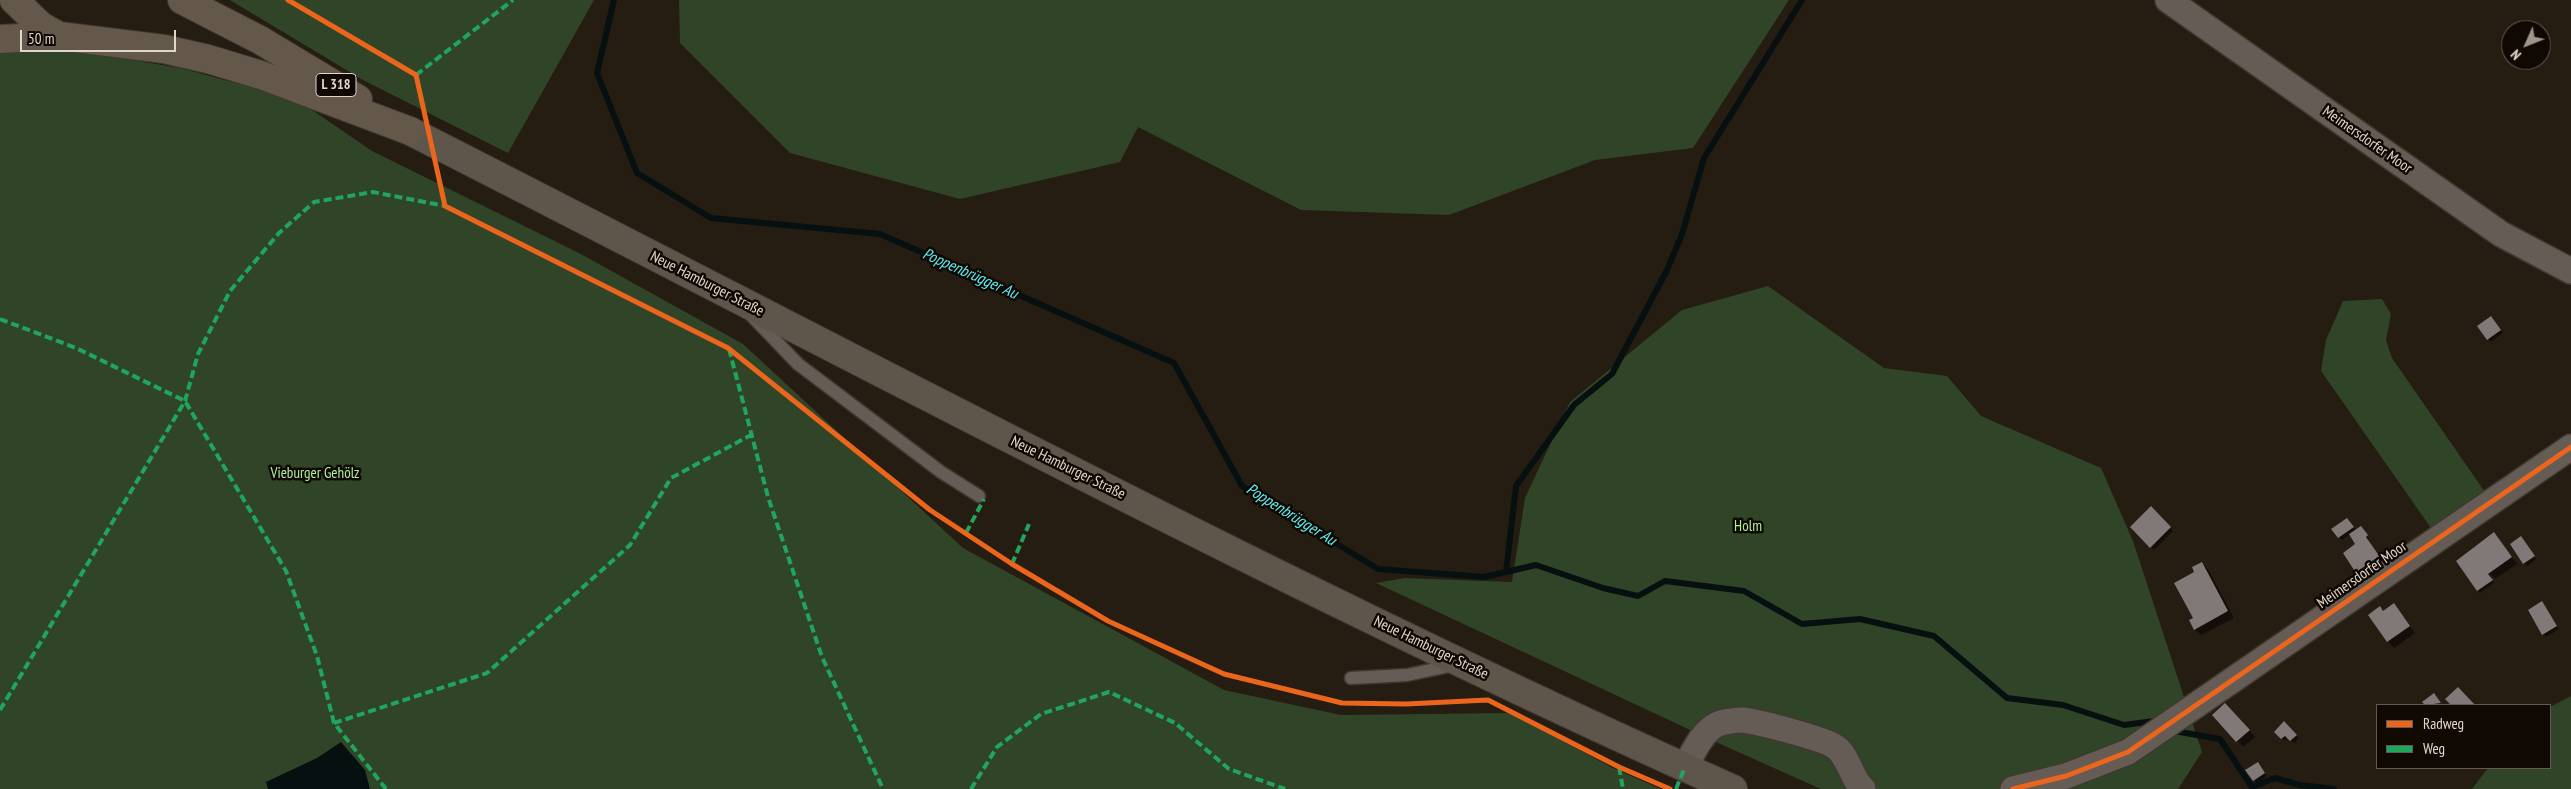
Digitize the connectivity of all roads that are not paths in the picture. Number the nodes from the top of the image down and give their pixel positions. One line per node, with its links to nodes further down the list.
1 (14, 0): 4 (main road)
2 (182, 0): 6 (main road, L 318)
3 (2168, 0): 7 (street, Meimersdorfer Moor)
4 (58, 36): 5 (main road); 6 (main road)
5 (0, 39)
6 (410, 131): 8 (main road, Neue Hamburger Straße / L 318)
7 (2571, 271)
8 (735, 299): 10 (lane); 11 (main road, Neue Hamburger Straße / L 318)
9 (2571, 447): 16 (street, Meimersdorfer Moor)
10 (979, 496)
11 (1461, 663): 12 (lane); 13 (main road, Neue Hamburger Straße / L 318)
12 (1351, 678)
13 (1677, 778): 14 (main road, Neue Hamburger Straße / L 318); 15 (street)
14 (1733, 789)
15 (1863, 789)
16 (2013, 789)

